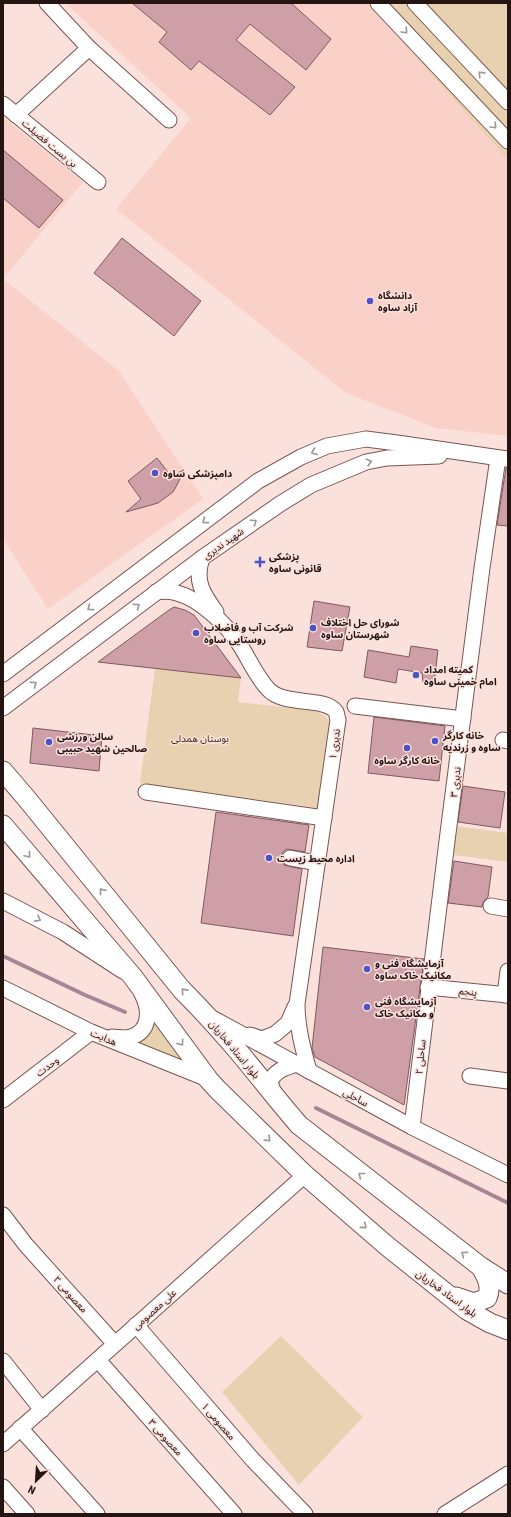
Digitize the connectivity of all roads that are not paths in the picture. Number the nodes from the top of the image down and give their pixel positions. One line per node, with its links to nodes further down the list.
1 (48, 3): 4 (street)
2 (378, 3): 9 (street, one-way to 9)
3 (415, 3): 5 (street, one-way to 3)
4 (89, 48): 7 (street); 8 (street)
5 (508, 102)
6 (3, 104): 7 (street, بن بست فضیلت)
7 (16, 115): 10 (street, بن بست فضیلت)
8 (169, 120)
9 (508, 141)
10 (98, 182)
11 (476, 454): 12 (street, شهید ندیری); 13 (street, شهید ندیری, one-way to 11); 16 (street, شهید ندیری, one-way to 16)
12 (503, 459): 19 (street, ندیری ۳)
13 (202, 558): 14 (street, شهید ندیری); 15 (street)
14 (156, 592): 15 (street, ندیری ۱); 18 (street, شهید ندیری, one-way to 14)
15 (224, 625): 22 (street, ندیری ۱)
16 (3, 674)
17 (355, 706): 19 (street)
18 (3, 708)
19 (463, 719): 31 (street, ندیری ۳)
20 (6, 778): 35 (main road, بلوار استاد فخاریان, one-way to 20)
21 (146, 792): 22 (street)
22 (324, 818): 25 (street, ندیری ۱)
23 (3, 825): 30 (main road, بلوار استاد فخاریان, one-way to 30)
24 (290, 858): 25 (street)
25 (317, 862): 34 (street, ندیری ۱)
26 (3, 901): 30 (street, one-way to 30)
27 (491, 906): 28 (street)
28 (508, 909)
29 (508, 971): 33 (street)
30 (136, 982): 37 (street); 40 (main road, بلوار استاد فخاریان, one-way to 40)
31 (428, 987): 33 (street, پنجم); 44 (street, ساحلی ۲)
32 (3, 988): 37 (street, هدایت)
33 (507, 995)
34 (297, 1004): 36 (street); 38 (street)
35 (207, 1015): 36 (street, ساحلی); 42 (main road, بلوار استاد فخاریان)
36 (237, 1032): 38 (street, ساحلی)
37 (97, 1034): 40 (street, هدایت); 43 (street, وحدت)
38 (303, 1068): 42 (street); 44 (street, ساحلی)
39 (470, 1076): 41 (street)
40 (208, 1079): 45 (main road, بلوار استاد فخاریان, one-way to 45)
41 (508, 1081)
42 (276, 1099): 48 (main road, بلوار استاد فخاریان, one-way to 42)
43 (3, 1100)
44 (412, 1127): 46 (street, ساحلی)
45 (304, 1175): 50 (main road, بلوار استاد فخاریان, one-way to 50); 51 (street, علی معصومی)
46 (508, 1175)
47 (3, 1215): 53 (street, معصومی ۲)
48 (481, 1267): 49 (main road, بلوار استاد فخاریان); 50 (main road)
49 (508, 1284)
50 (447, 1294): 52 (main road, بلوار استاد فخاریان)
51 (136, 1325): 53 (street, علی معصومی); 64 (street, معصومی ۱)
52 (508, 1330)
53 (115, 1344): 54 (street, علی معصومی)
54 (98, 1360): 56 (street, علی معصومی); 63 (street, معصومی ۳)
55 (3, 1361): 56 (street)
56 (42, 1410): 57 (street, علی معصومی)
57 (20, 1428): 58 (street, علی معصومی); 62 (street)
58 (3, 1444)
59 (508, 1474): 65 (street)
60 (3, 1487): 61 (street)
61 (27, 1514)
62 (97, 1514)
63 (234, 1514)
64 (304, 1514)
65 (445, 1514)

